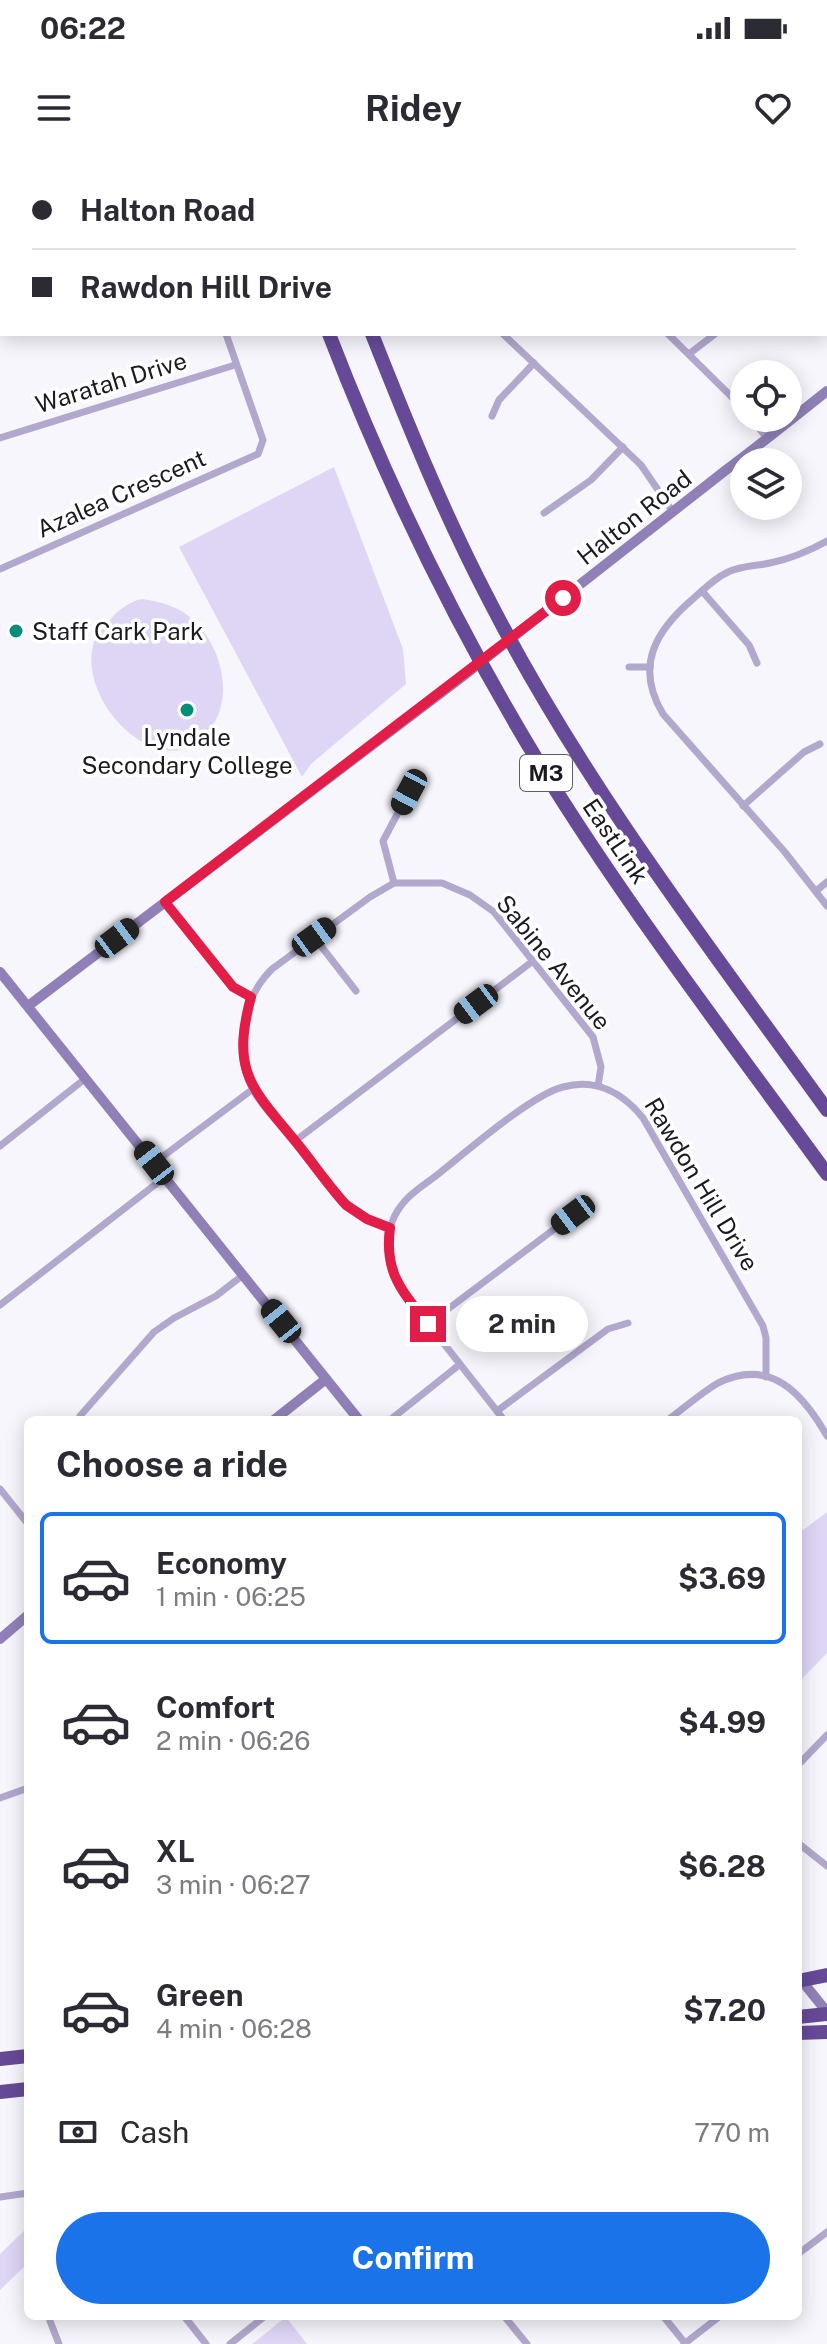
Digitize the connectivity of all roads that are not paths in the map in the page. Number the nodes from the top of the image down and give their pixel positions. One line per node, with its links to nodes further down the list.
1 (227, 336): 9 (street)
2 (330, 336): 46 (highway, EastLink / M3)
3 (373, 336): 42 (highway, EastLink / M3)
4 (505, 336): 8 (street)
5 (670, 336): 7 (street)
6 (712, 336): 7 (street)
7 (689, 354): 11 (street)
8 (534, 363): 12 (street); 16 (street)
9 (235, 365): 15 (street, Waratah Drive); 20 (street, Azalea Crescent)
10 (827, 391): 14 (main road, Halton Road)
11 (730, 395)
12 (492, 416)
13 (762, 432): 14 (street)
14 (764, 435): 17 (main road, Halton Road)
15 (0, 438)
16 (623, 447): 17 (street); 18 (street)
17 (673, 512): 31 (main road, Halton Road)
18 (544, 513)
19 (827, 541): 21 (street)
20 (0, 569)
21 (702, 591): 22 (street); 24 (street)
22 (757, 663)
23 (629, 667): 24 (street)
24 (650, 667): 27 (street)
25 (820, 744): 27 (street)
26 (409, 792): 29 (street)
27 (743, 806): 30 (street)
28 (827, 882): 30 (street)
29 (394, 883): 33 (street); 34 (street, Sabine Avenue)
30 (816, 891): 32 (street)
31 (165, 902): 37 (street); 38 (main road, Halton Road)
32 (827, 906)
33 (314, 937): 36 (street); 37 (street)
34 (533, 961): 40 (street, Sabine Avenue); 43 (street)
35 (2, 978): 38 (main road)
36 (356, 991)
37 (251, 997): 41 (street)
38 (28, 1006): 39 (main road)
39 (86, 1078): 44 (street); 45 (main road)
40 (598, 1086): 49 (street); 55 (street, Rawdon Hill Drive)
41 (253, 1089): 43 (street); 45 (street)
42 (827, 1110)
43 (295, 1141): 49 (street)
44 (0, 1146)
45 (154, 1163): 47 (main road)
46 (827, 1174)
47 (165, 1177): 50 (main road); 51 (street)
48 (573, 1215): 53 (street)
49 (390, 1228): 53 (street)
50 (243, 1275): 56 (main road); 58 (street)
51 (0, 1305)
52 (628, 1323): 57 (street)
53 (428, 1324): 54 (street)
54 (459, 1365): 57 (street); 61 (street)
55 (766, 1377): 63 (street); 64 (street)
56 (326, 1379): 59 (main road); 60 (main road)
57 (497, 1411): 62 (street)
58 (80, 1416)
59 (279, 1416)
60 (356, 1416)
61 (395, 1416)
62 (501, 1416)
63 (674, 1416)
64 (827, 1436)
65 (0, 1489): 66 (street)
66 (24, 1519)
67 (24, 1618): 68 (main road)
68 (0, 1638)
69 (827, 1735): 70 (street)
70 (802, 1761)
71 (24, 1789): 72 (street)
72 (0, 1798)
73 (802, 1846): 74 (street)
74 (827, 1866)
75 (827, 1975): 76 (highway)
76 (802, 1979)
77 (802, 1980): 78 (highway)
78 (827, 1982)
79 (802, 1985): 80 (main road)
80 (827, 2013): 81 (highway)
81 (802, 2016)
82 (803, 2032): 83 (highway)
83 (827, 2032)
84 (24, 2056): 85 (highway)
85 (0, 2059)
86 (24, 2089): 87 (highway)
87 (0, 2092)
88 (24, 2194): 89 (street)
89 (0, 2197)
90 (827, 2232): 91 (street)
91 (802, 2251)
92 (187, 2320): 99 (street)
93 (260, 2320): 100 (street)
94 (507, 2320): 101 (street)
95 (666, 2320): 102 (street)
96 (715, 2320): 102 (street)
97 (50, 2321): 98 (street)
98 (59, 2344)
99 (206, 2344)
100 (230, 2344)
101 (527, 2344)
102 (684, 2344)

